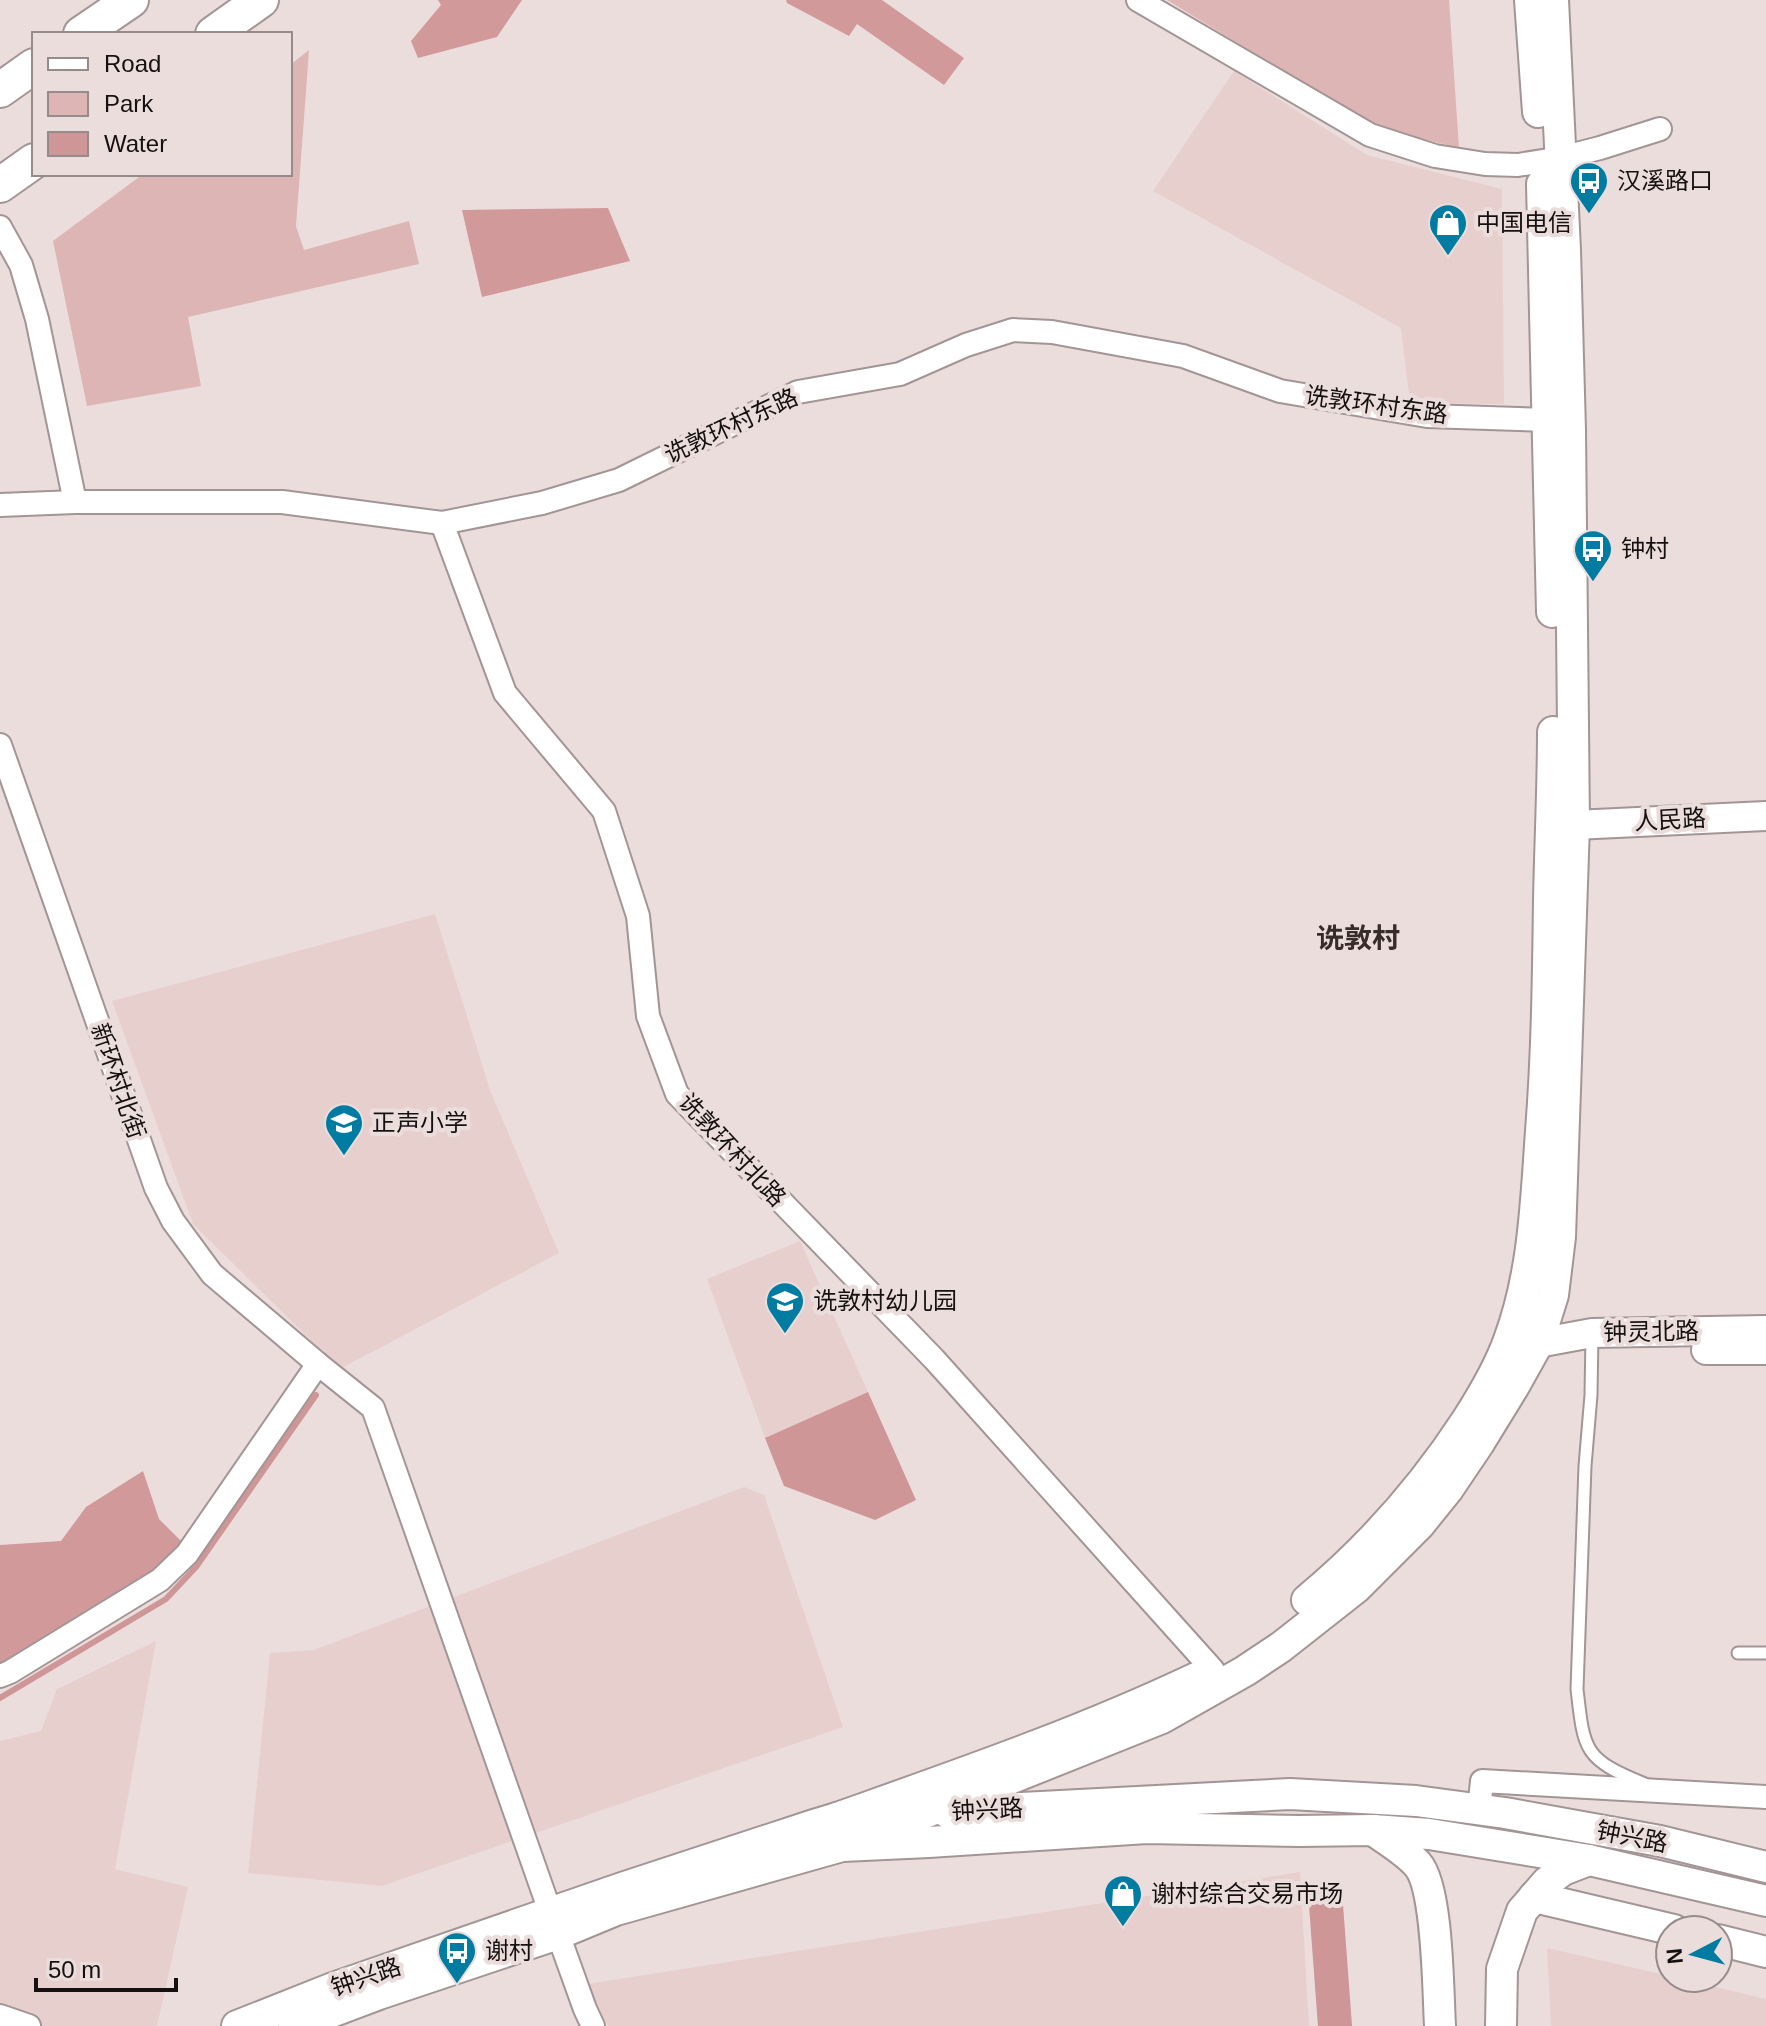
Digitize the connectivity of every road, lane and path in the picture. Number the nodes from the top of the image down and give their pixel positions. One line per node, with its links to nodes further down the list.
1 (131, 0): 6 (main road)
2 (261, 0): 7 (main road)
3 (1138, 0): 11 (street)
4 (1530, 0): 11 (main road)
5 (1553, 0): 11 (main road)
6 (84, 32)
7 (216, 32)
8 (32, 67): 9 (main road)
9 (0, 90)
10 (1660, 129): 11 (street)
11 (1551, 160): 15 (main road); 21 (main road)
12 (32, 162): 13 (main road)
13 (0, 185)
14 (0, 227): 16 (street)
15 (1549, 420): 18 (street, 诜敦环村东路); 23 (main road)
16 (75, 502): 17 (street, 诜敦环村东路); 18 (street, 诜敦环村东路)
17 (0, 505)
18 (442, 523): 29 (street, 诜敦环村北路)
19 (0, 745): 26 (street, 新环村北街)
20 (1766, 816): 21 (street, 人民路)
21 (1574, 825): 23 (main road)
22 (1766, 1330): 24 (street, 钟灵北路)
23 (1523, 1342): 24 (street, 钟灵北路); 29 (main road); 33 (main road)
24 (1592, 1342): 25 (street, 钟灵北路); 31 (lane)
25 (1766, 1350)
26 (318, 1364): 30 (street); 41 (street, 新环村北街)
27 (1738, 1653): 28 (lane)
28 (1766, 1653)
29 (1213, 1670): 33 (main road)
30 (0, 1676)
31 (1664, 1791): 32 (street); 34 (street)
32 (1766, 1797)
33 (1001, 1798): 34 (main road, 钟兴路); 35 (main road, 钟兴路); 36 (main road); 36 (main road, 钟兴路); 36 (main road, 钟兴路)
34 (1479, 1810): 38 (main road, 钟兴路)
35 (1373, 1830): 37 (main road, 钟兴路); 50 (main road)
36 (840, 1832): 41 (main road, 钟兴路)
37 (1589, 1860): 39 (main road); 40 (main road, 钟兴路)
38 (1766, 1867)
39 (1534, 1897): 42 (main road); 51 (main road)
40 (1766, 1901)
41 (554, 1923): 47 (main road, 钟兴路); 48 (main road, 钟兴路); 49 (street, 新环村北街)
42 (1654, 1925)
43 (1734, 1944): 44 (main road)
44 (1766, 1952)
45 (0, 2016): 46 (street)
46 (29, 2026)
47 (237, 2026)
48 (294, 2026)
49 (593, 2026)
50 (1440, 2026)
51 (1501, 2026)

